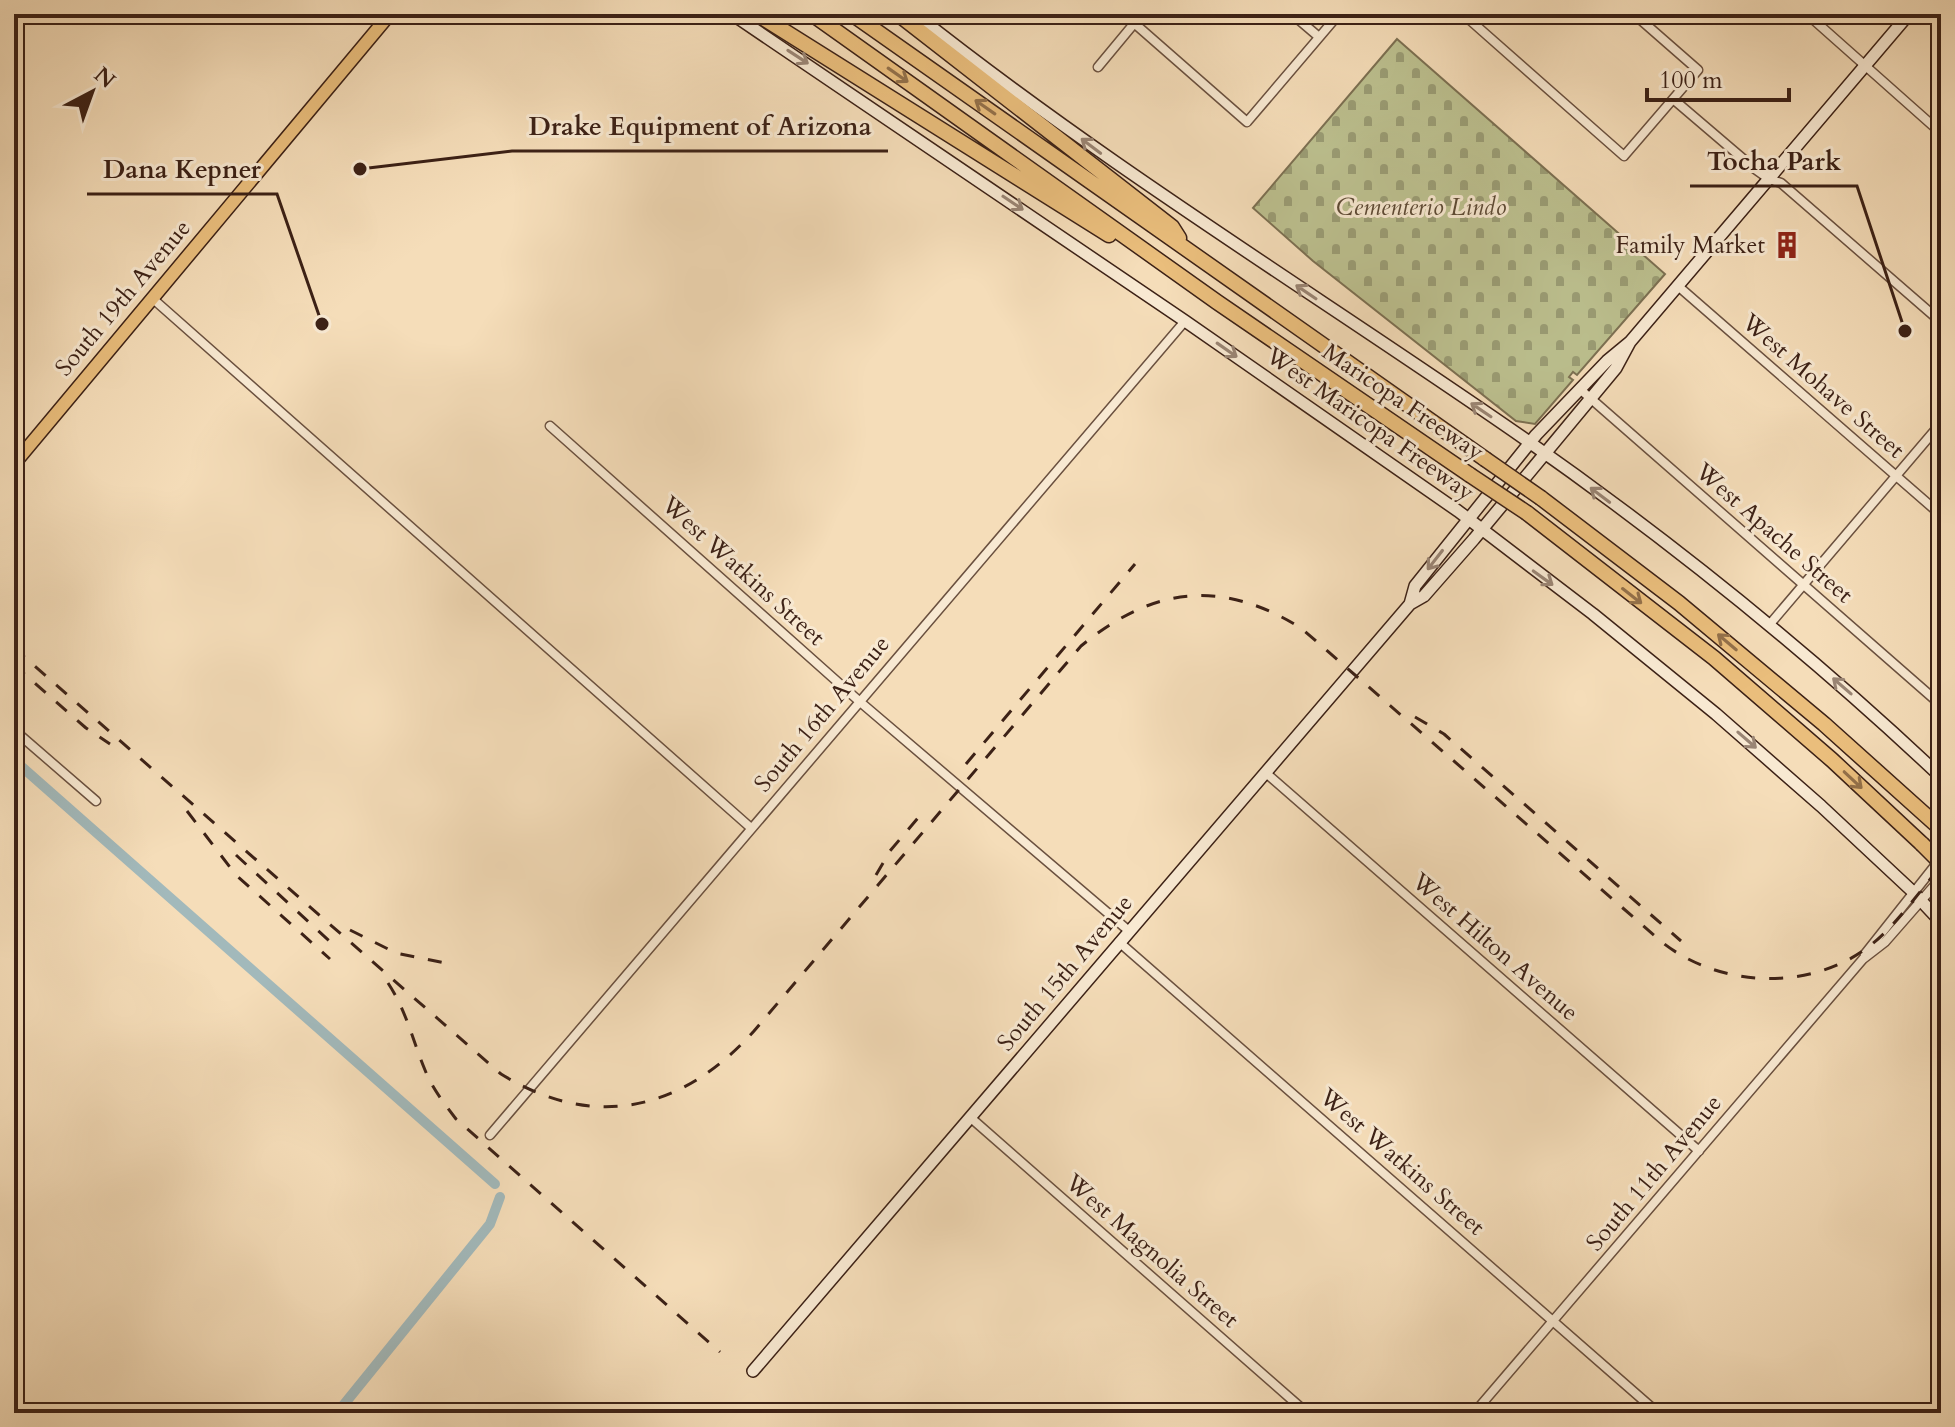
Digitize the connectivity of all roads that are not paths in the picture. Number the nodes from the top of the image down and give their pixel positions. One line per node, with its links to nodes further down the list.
1 (390, 14): 25 (main road, South 19th Avenue)
2 (732, 14): 26 (main road, West Maricopa Freeway, one-way to 26)
3 (757, 14): 23 (highway)
4 (812, 14): 23 (highway, Maricopa Freeway, one-way to 23)
5 (852, 14): 22 (highway, Maricopa Freeway, one-way to 5)
6 (898, 14): 22 (highway)
7 (915, 14): 33 (main road, one-way to 7)
8 (1142, 14): 15 (street)
9 (1292, 14): 16 (street)
10 (1339, 14): 16 (street)
11 (1463, 14): 19 (street)
12 (1634, 14): 19 (street)
13 (1807, 14): 17 (street)
14 (1909, 14): 17 (main road, South 15th Avenue)
15 (1134, 23): 16 (street); 18 (street)
16 (1319, 37)
17 (1866, 66): 20 (street); 21 (main road, South 15th Avenue)
18 (1098, 67)
19 (1673, 99): 21 (street)
20 (1941, 133)
21 (1769, 179): 24 (main road, South 15th Avenue); 27 (street)
22 (1186, 249): 49 (highway, Maricopa Freeway, one-way to 22, bridge)
23 (1148, 253): 51 (highway, Maricopa Freeway, one-way to 51, bridge)
24 (1678, 286): 28 (main road, South 15th Avenue); 36 (street, West Mohave Street)
25 (152, 298): 35 (main road, South 19th Avenue); 50 (street)
26 (1185, 321): 38 (main road, West Maricopa Freeway, one-way to 38); 43 (street, South 16th Avenue)
27 (1941, 322)
28 (1630, 342): 29 (main road, South 15th Avenue); 30 (main road, South 15th Avenue)
29 (1581, 390): 30 (street, West Apache Street); 33 (main road, South 15th Avenue)
30 (1591, 398): 34 (main road, South 15th Avenue); 40 (street, West Apache Street)
31 (1941, 423): 36 (street)
32 (550, 426): 43 (street, West Watkins Street)
33 (1530, 443): 34 (main road); 38 (main road, South 15th Avenue)
34 (1545, 454): 39 (main road, South 15th Avenue); 42 (main road, one-way to 34)
35 (14, 464)
36 (1896, 476): 37 (street, West Mohave Street); 40 (street)
37 (1941, 515)
38 (1467, 519): 39 (main road, West Maricopa Freeway); 41 (main road, South 15th Avenue, one-way to 41)
39 (1481, 531): 41 (main road, South 15th Avenue); 53 (main road, West Maricopa Freeway, one-way to 53)
40 (1803, 585): 42 (street); 44 (street, West Apache Street)
41 (1410, 604): 46 (main road, South 15th Avenue)
42 (1770, 624): 47 (main road, one-way to 42)
43 (859, 701): 50 (street, South 16th Avenue); 56 (street, West Watkins Street)
44 (1941, 705)
45 (14, 730): 48 (street)
46 (1266, 773): 56 (main road, South 15th Avenue); 61 (street, West Hilton Avenue)
47 (1941, 777)
48 (96, 801)
49 (1937, 826)
50 (751, 828): 60 (street, South 16th Avenue)
51 (1941, 860): 53 (street, South 11th Avenue)
52 (1941, 878): 54 (street, South 11th Avenue)
53 (1912, 891): 54 (main road, West Maricopa Freeway); 58 (street, South 11th Avenue)
54 (1922, 901): 55 (main road, West Maricopa Freeway); 58 (street, South 11th Avenue)
55 (1941, 922)
56 (1129, 931): 57 (main road, South 15th Avenue)
57 (1119, 942): 59 (main road, South 15th Avenue); 62 (street, West Watkins Street)
58 (1863, 959): 61 (street, South 11th Avenue)
59 (971, 1118): 63 (main road, South 15th Avenue); 64 (street, West Magnolia Street)
60 (490, 1135)
61 (1699, 1151): 62 (street, South 11th Avenue)
62 (1554, 1321): 65 (street, South 11th Avenue); 66 (street, West Watkins Street)
63 (753, 1371)
64 (1307, 1413)
65 (1474, 1413)
66 (1658, 1413)

